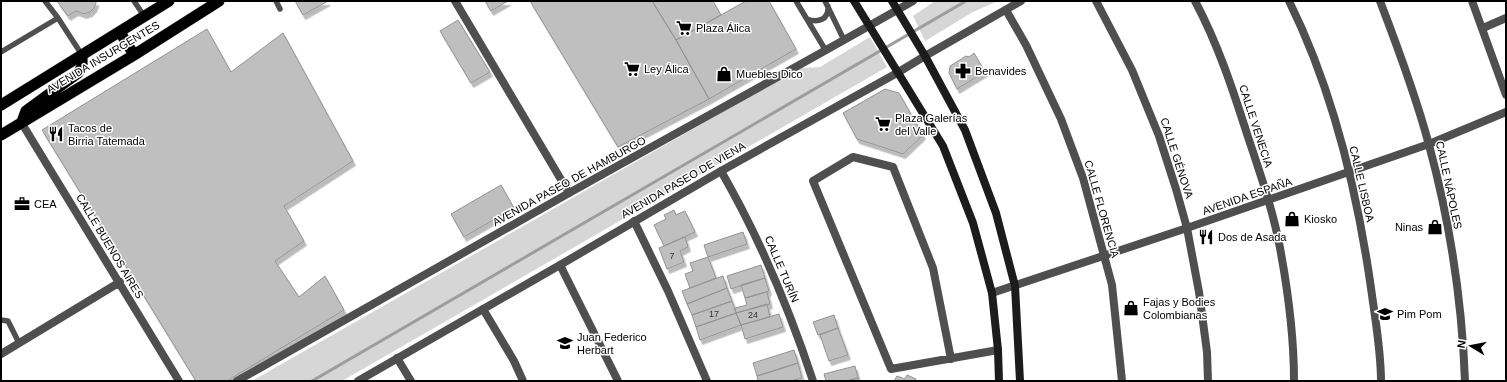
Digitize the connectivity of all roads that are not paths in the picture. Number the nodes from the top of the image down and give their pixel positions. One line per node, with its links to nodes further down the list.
1 (45, 1): 22 (lane)
2 (134, 1): 21 (lane)
3 (169, 1): 21 (highway, AVENIDA INSURGENTES)
4 (219, 1): 31 (highway, AVENIDA INSURGENTES)
5 (276, 1): 18 (lane)
6 (455, 1): 43 (street)
7 (796, 1): 24 (lane)
8 (854, 1): 25 (main road)
9 (892, 1): 19 (main road)
10 (913, 1): 19 (street, AVENIDA PASEO DE HAMBURGO)
11 (1021, 1): 20 (street, AVENIDA PASEO DE VIENA)
12 (1096, 1): 46 (street, CALLE GÉNOVA)
13 (1195, 1): 44 (street, CALLE VENECIA)
14 (1289, 1): 42 (street, CALLE LISBOA)
15 (1380, 1): 40 (street, CALLE NÁPOLES)
16 (1472, 1): 26 (street)
17 (826, 3): 24 (lane); 28 (lane)
18 (280, 9)
19 (897, 10): 25 (street, AVENIDA PASEO DE HAMBURGO); 33 (main road)
20 (1006, 10): 33 (street, AVENIDA PASEO DE VIENA); 47 (street, CALLE FLORENCIA)
21 (144, 16): 27 (highway, AVENIDA INSURGENTES)
22 (58, 18): 30 (lane); 32 (lane)
23 (1506, 18): 26 (street)
24 (807, 19): 29 (lane)
25 (870, 26): 28 (street, AVENIDA PASEO DE HAMBURGO); 34 (main road)
26 (1483, 28): 35 (street)
27 (120, 32): 31 (highway); 32 (highway, AVENIDA INSURGENTES)
28 (844, 40): 29 (street, AVENIDA PASEO DE HAMBURGO)
29 (826, 51): 43 (street, AVENIDA PASEO DE HAMBURGO)
30 (1, 52)
31 (134, 55): 38 (highway, AVENIDA INSURGENTES)
32 (82, 56): 36 (highway, AVENIDA INSURGENTES); 38 (highway)
33 (925, 56): 34 (street, AVENIDA PASEO DE VIENA); 50 (main road)
34 (897, 73): 41 (street, AVENIDA PASEO DE VIENA); 51 (main road)
35 (1506, 94)
36 (1, 105)
37 (1506, 112): 40 (street, AVENIDA ESPAÑA)
38 (21, 122): 39 (highway, AVENIDA INSURGENTES); 49 (street, CALLE BUENOS AIRES)
39 (1, 135)
40 (1429, 144): 42 (street, AVENIDA ESPAÑA); 73 (street, CALLE NÁPOLES)
41 (721, 171): 45 (street, AVENIDA PASEO DE VIENA); 66 (street, CALLE TURÍN)
42 (1348, 172): 44 (street, AVENIDA ESPAÑA); 72 (street, CALLE LISBOA)
43 (569, 193): 60 (street, AVENIDA PASEO DE HAMBURGO)
44 (1268, 200): 46 (street, AVENIDA ESPAÑA); 71 (street, CALLE VENECIA)
45 (634, 221): 48 (street, AVENIDA PASEO DE VIENA); 65 (street)
46 (1187, 228): 47 (street, AVENIDA ESPAÑA); 70 (street, CALLE GÉNOVA)
47 (1104, 256): 50 (street, AVENIDA ESPAÑA); 69 (street, CALLE FLORENCIA)
48 (560, 265): 52 (street, AVENIDA PASEO DE VIENA); 64 (street)
49 (120, 282): 54 (street); 59 (street, CALLE BUENOS AIRES)
50 (1015, 286): 51 (street, AVENIDA ESPAÑA); 68 (main road)
51 (992, 293): 55 (main road)
52 (483, 309): 57 (street, AVENIDA PASEO DE VIENA); 63 (street)
53 (1, 320): 54 (lane)
54 (19, 343): 56 (street)
55 (998, 350): 58 (street); 67 (main road)
56 (1, 354)
57 (397, 358): 61 (street, AVENIDA PASEO DE VIENA); 62 (street)
58 (951, 359): 58 (street)
59 (179, 381)
60 (237, 381)
61 (358, 381)
62 (411, 381)
63 (523, 381)
64 (618, 381)
65 (707, 381)
66 (814, 381)
67 (999, 381)
68 (1020, 381)
69 (1122, 381)
70 (1208, 381)
71 (1294, 381)
72 (1381, 381)
73 (1465, 381)

